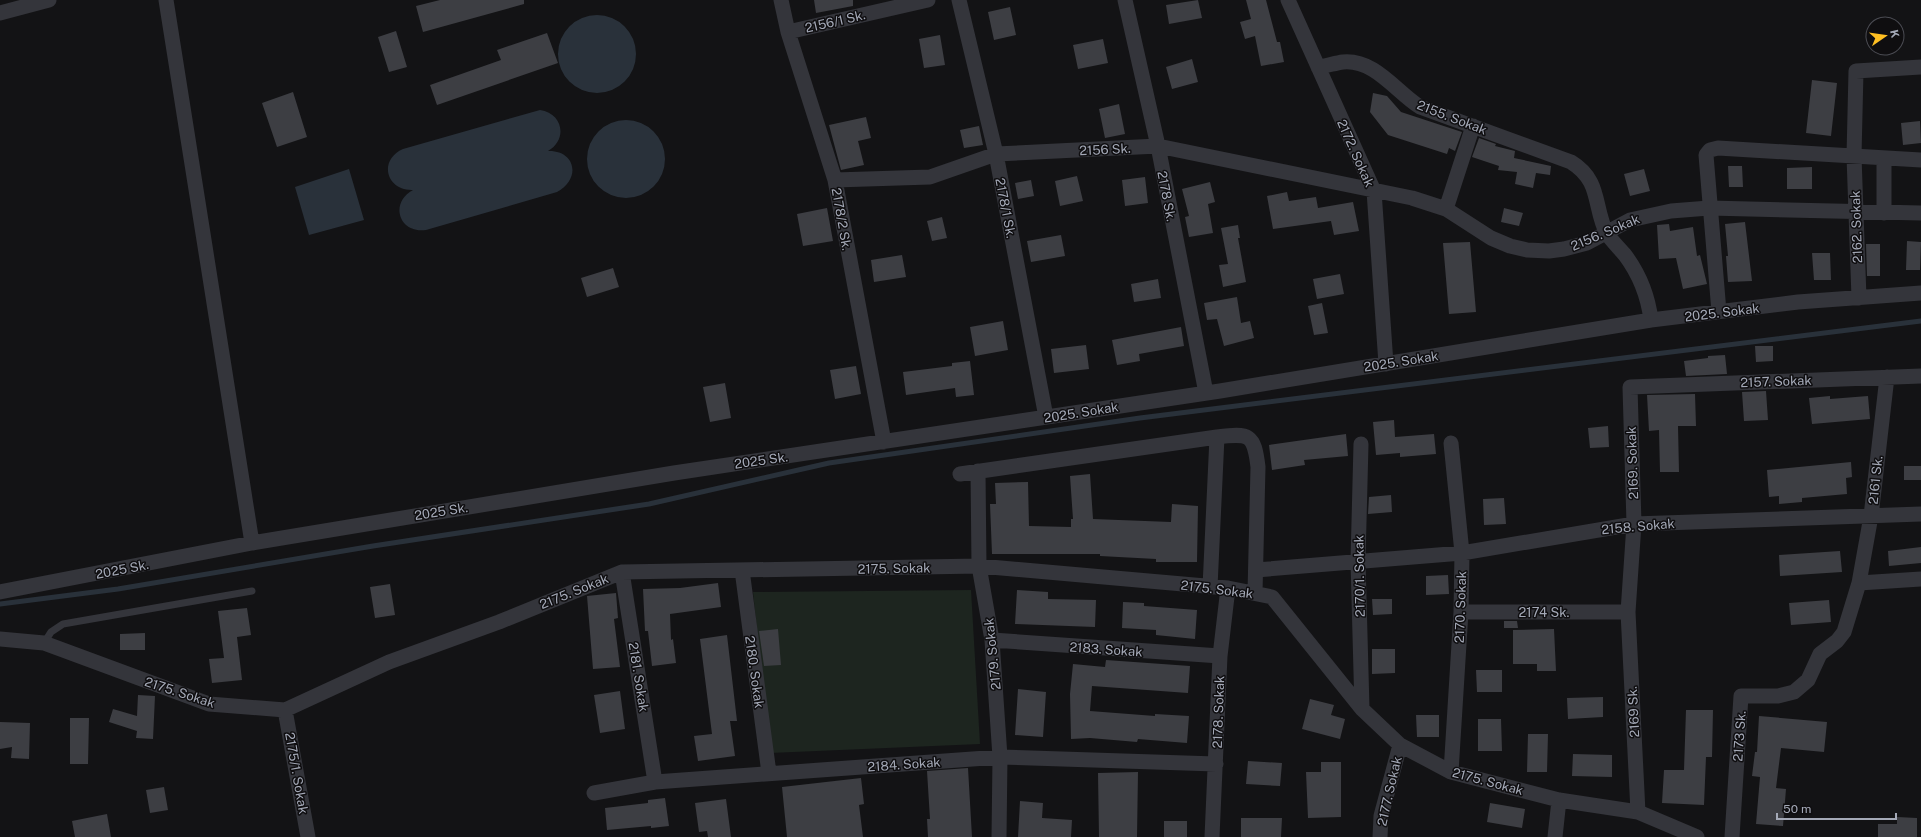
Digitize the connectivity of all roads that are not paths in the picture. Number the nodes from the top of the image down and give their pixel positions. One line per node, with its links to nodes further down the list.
1 (49, 0): 8 (street)
2 (166, 0): 45 (street)
3 (781, 0): 9 (street, 2178/2 Sk.)
4 (928, 0): 9 (street, 2156/1 Sk.)
5 (959, 0): 14 (street, 2178/1 Sk.)
6 (1125, 0): 13 (street, 2178 Sk.)
7 (1288, 0): 11 (street, 2172. Sokak)
8 (0, 13)
9 (788, 32): 18 (street, 2178/2 Sk.)
10 (1921, 67): 15 (street, 2162. Sokak)
11 (1318, 68): 12 (street, 2155. Sokak); 19 (street, 2172. Sokak)
12 (1473, 126): 21 (street); 25 (street, 2155. Sokak)
13 (1158, 146): 14 (street, 2156 Sk.); 19 (street, 2156 Sk.); 34 (street, 2178 Sk.)
14 (996, 154): 18 (street, 2156 Sk.); 35 (street, 2178/1 Sk.)
15 (1854, 156): 16 (street); 20 (street); 22 (street, 2162. Sokak)
16 (1884, 159): 17 (street); 23 (street)
17 (1921, 160)
18 (835, 180): 37 (street, 2178/2 Sk.)
19 (1374, 191): 21 (street, 2156. Sokak); 30 (street, 2172. Sokak)
20 (1709, 208): 22 (street, 2156. Sokak); 25 (street, 2156. Sokak); 28 (street)
21 (1446, 209): 25 (street, 2156. Sokak)
22 (1856, 211): 23 (street, 2156. Sokak); 27 (street, 2162. Sokak)
23 (1884, 213): 24 (street, 2156. Sokak)
24 (1921, 213)
25 (1607, 234): 29 (street)
26 (1921, 293): 27 (street, 2025. Sokak)
27 (1859, 298): 28 (street, 2025. Sokak)
28 (1719, 312): 29 (street, 2025. Sokak)
29 (1651, 320): 30 (street, 2025. Sokak)
30 (1386, 364): 34 (street, 2025. Sokak)
31 (1921, 376): 32 (street, 2157. Sokak)
32 (1887, 377): 33 (street, 2157. Sokak); 43 (street, 2161 Sk.)
33 (1630, 387): 44 (street, 2169. Sokak)
34 (1206, 393): 35 (street, 2025. Sokak)
35 (1046, 417): 37 (street, 2025. Sokak)
36 (1217, 437): 40 (street); 50 (street); 54 (street)
37 (884, 442): 45 (street, 2025 Sk.)
38 (1451, 443): 46 (street, 2170. Sokak)
39 (1361, 444): 47 (street, 2170/1. Sokak)
40 (978, 471): 41 (street); 48 (street, 2179. Sokak)
41 (960, 474)
42 (1921, 514): 43 (street, 2158. Sokak)
43 (1871, 516): 44 (street, 2158. Sokak); 53 (street, 2161 Sk.)
44 (1634, 524): 46 (street, 2158. Sokak); 60 (street, 2169. Sokak)
45 (252, 543): 57 (street, 2025 Sk.)
46 (1462, 553): 47 (street, 2158. Sokak); 59 (street, 2170. Sokak)
47 (1358, 561): 50 (street, 2158. Sokak); 66 (street, 2170/1. Sokak)
48 (979, 566): 49 (street, 2175. Sokak); 54 (street, 2175. Sokak); 63 (street, 2179. Sokak)
49 (742, 570): 51 (street, 2175. Sokak); 72 (street, 2180. Sokak)
50 (1256, 570): 58 (street)
51 (622, 572): 67 (street, 2175. Sokak); 73 (street, 2181. Sokak)
52 (1921, 580): 53 (street)
53 (1859, 583): 61 (street, 2161 Sk.)
54 (1210, 587): 55 (street, 2175. Sokak)
55 (1228, 588): 58 (street, 2175. Sokak); 65 (street, 2178. Sokak)
56 (252, 591): 64 (lane)
57 (0, 592)
58 (1255, 593): 66 (street, 2175. Sokak)
59 (1461, 612): 60 (street, 2174 Sk.); 71 (street, 2170. Sokak)
60 (1628, 612): 76 (street, 2169 Sk.)
61 (1844, 632): 83 (street, 2173 Sk.)
62 (0, 638): 64 (street, 2175. Sokak)
63 (992, 640): 65 (street, 2183. Sokak); 69 (street, 2179. Sokak)
64 (44, 643): 67 (street, 2175. Sokak)
65 (1220, 656): 70 (street, 2178. Sokak)
66 (1362, 709): 68 (street, 2175. Sokak)
67 (285, 710): 77 (street, 2175/1. Sokak)
68 (1400, 746): 71 (street, 2175. Sokak); 80 (street, 2177. Sokak)
69 (1000, 757): 70 (street, 2184. Sokak); 72 (street, 2184. Sokak); 78 (street, 2179. Sokak)
70 (1216, 764): 79 (street, 2178. Sokak)
71 (1451, 772): 75 (street, 2175. Sokak)
72 (769, 773): 73 (street, 2184. Sokak)
73 (655, 782): 74 (street, 2184. Sokak)
74 (594, 793)
75 (1559, 800): 76 (street, 2175. Sokak); 81 (street)
76 (1638, 812): 82 (street, 2175. Sokak)
77 (308, 837)
78 (999, 837)
79 (1212, 837)
80 (1380, 837)
81 (1555, 837)
82 (1697, 837)
83 (1732, 837)

